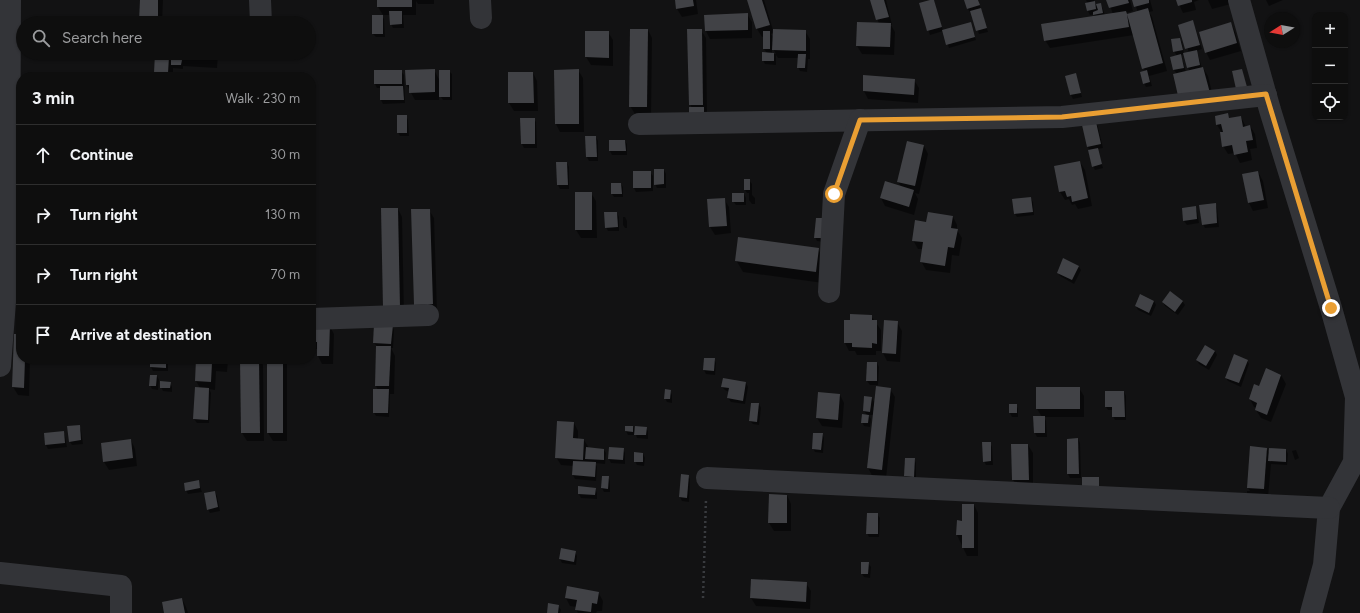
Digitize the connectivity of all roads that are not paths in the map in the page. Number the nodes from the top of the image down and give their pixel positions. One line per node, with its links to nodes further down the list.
1 (10, 0): 8 (street)
2 (260, 0): 4 (street)
3 (1239, 0): 5 (street)
4 (261, 16)
5 (1266, 94): 6 (street); 15 (street)
6 (860, 120): 7 (street); 9 (street)
7 (639, 124)
8 (15, 212): 12 (street)
9 (829, 292)
10 (428, 315): 11 (street)
11 (316, 319)
12 (12, 321): 13 (street)
13 (0, 366)
14 (707, 478): 15 (street)
15 (1329, 508): 18 (street)
16 (0, 573): 17 (street)
17 (121, 613)
18 (1311, 613)

